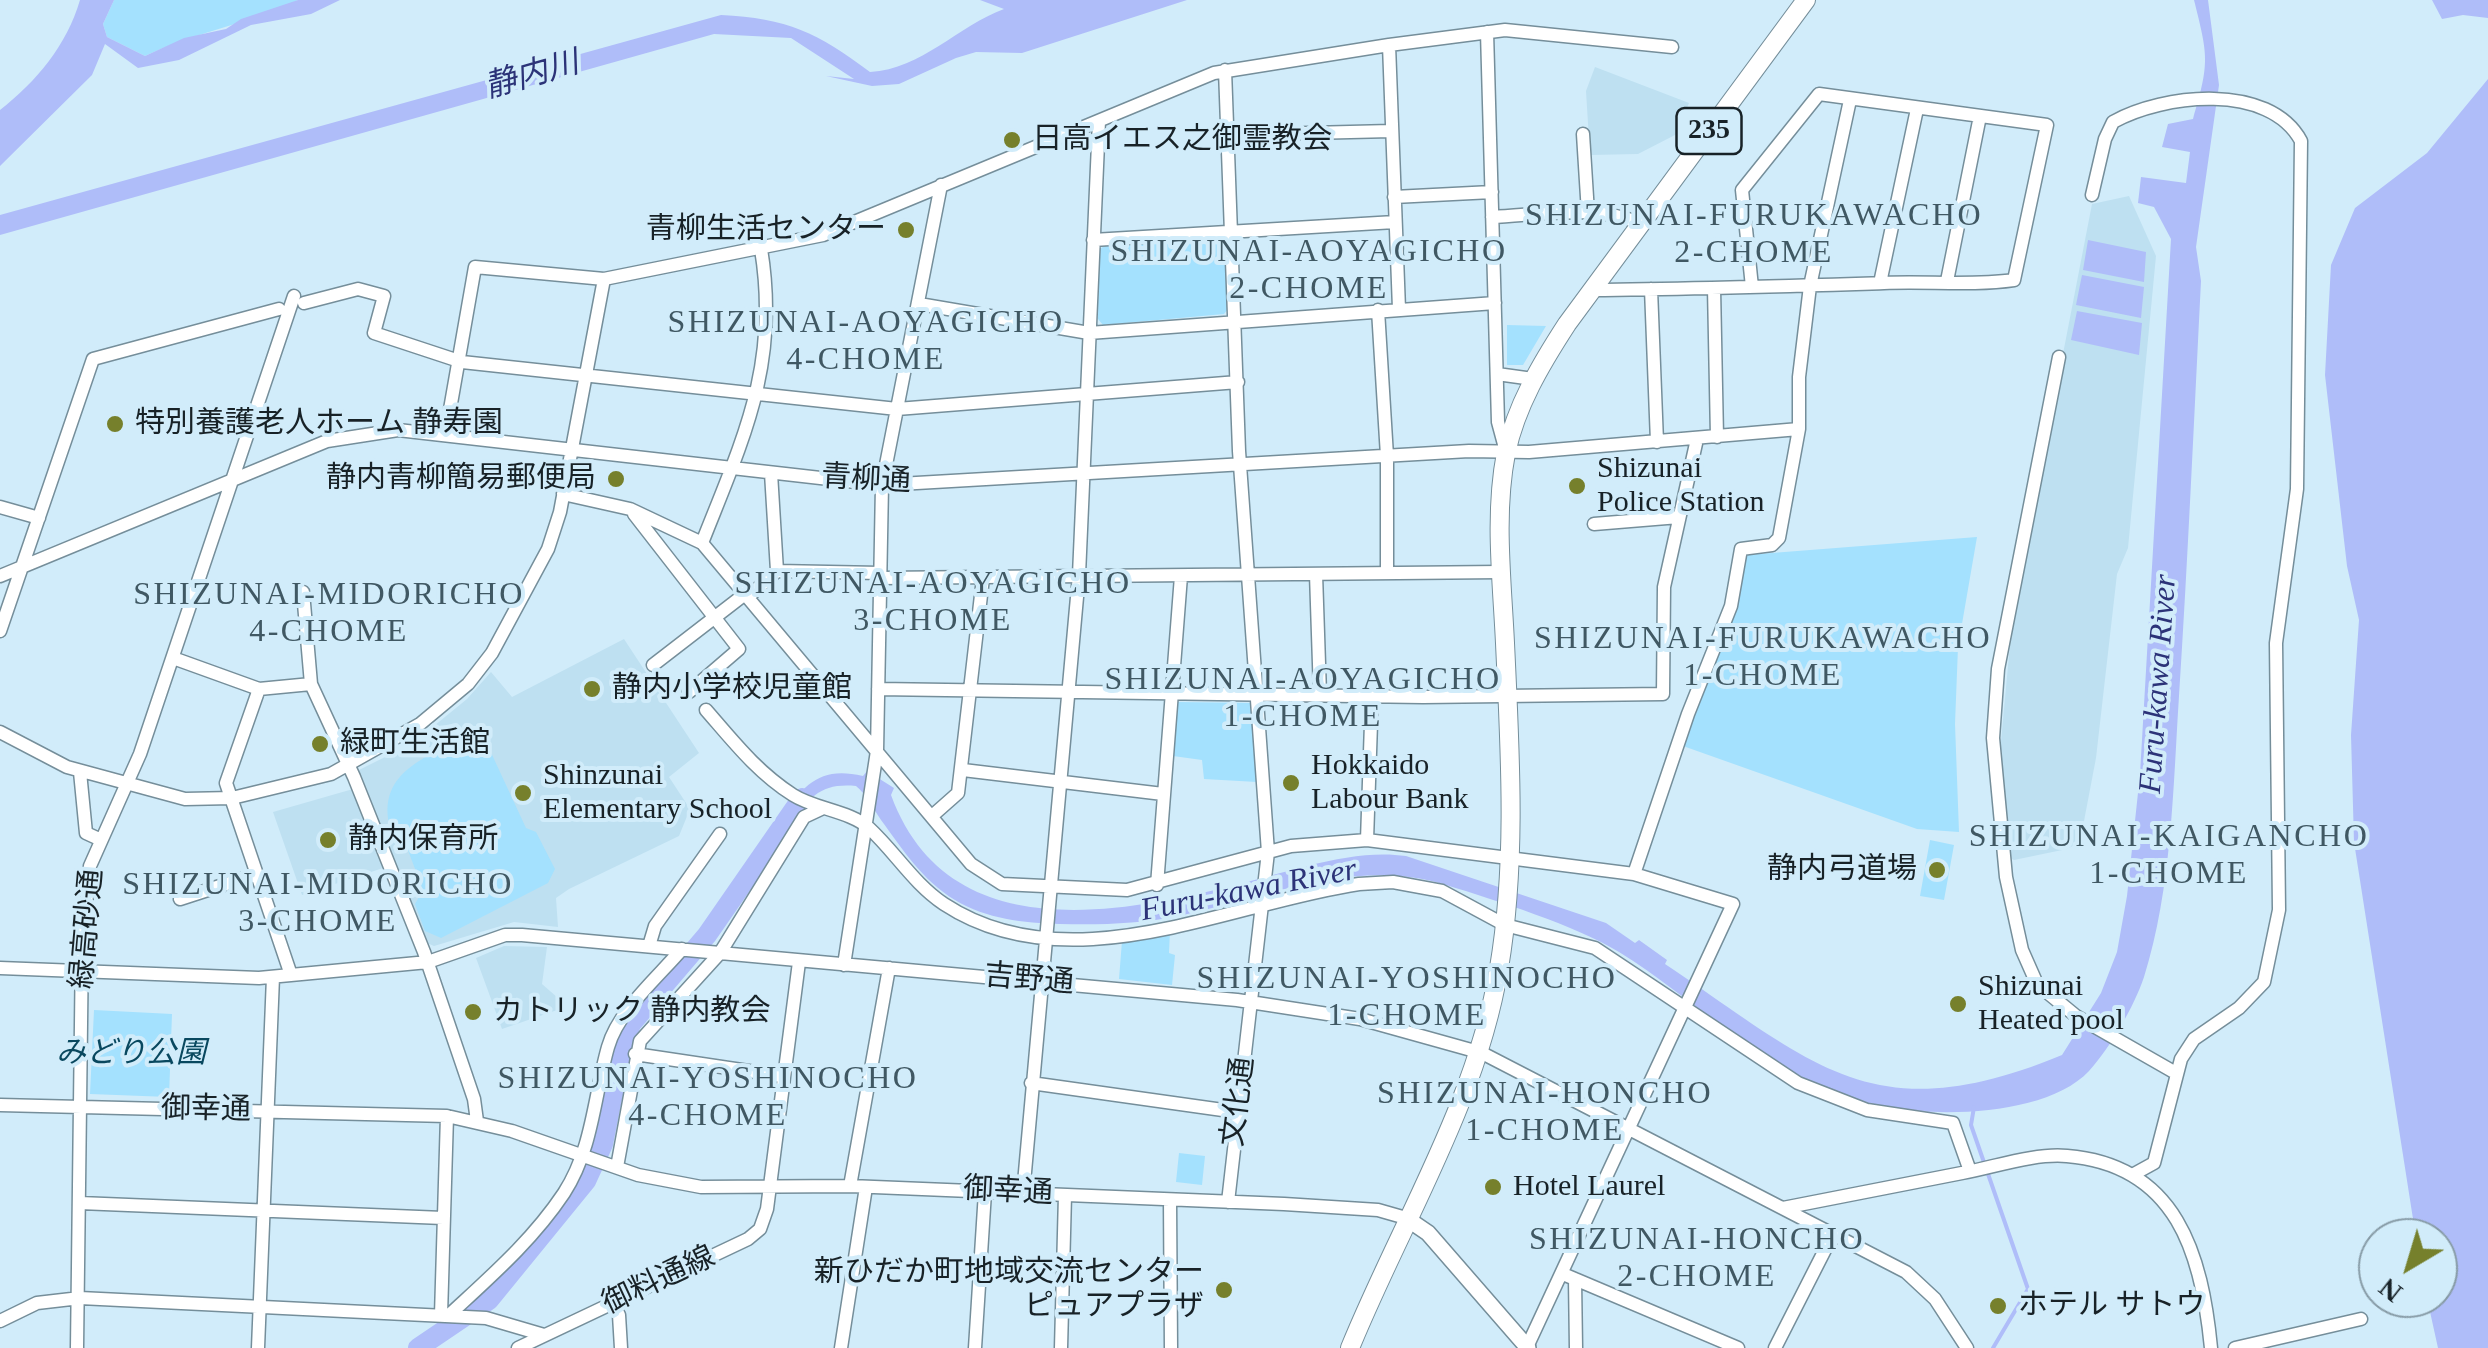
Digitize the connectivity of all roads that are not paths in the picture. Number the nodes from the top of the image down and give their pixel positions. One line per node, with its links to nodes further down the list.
1 (1806, 0): 20 (highway, 235)
2 (1487, 32): 3 (street); 4 (street); 14 (street)
3 (1389, 45): 5 (street); 10 (street)
4 (1672, 47)
5 (1225, 70): 9 (street); 12 (street, 文化通)
6 (1850, 100): 7 (street); 27 (street); 28 (street)
7 (1918, 109): 8 (street); 26 (street)
8 (1980, 116): 25 (street); 25 (street)
9 (1099, 121): 13 (street); 22 (street)
10 (1391, 131): 12 (street); 16 (street)
11 (1583, 134): 17 (street)
12 (1228, 135): 21 (street, 文化通)
13 (941, 185): 23 (street); 33 (street)
14 (1492, 192): 16 (street); 18 (street)
15 (2092, 196): 139 (street)
16 (1394, 197): 19 (street)
17 (1588, 213): 18 (street); 20 (street)
18 (1492, 217): 32 (street)
19 (1395, 222): 21 (street); 35 (street)
20 (1640, 224): 30 (highway, 235)
21 (1232, 230): 22 (street); 37 (street, 文化通)
22 (1093, 240): 38 (street)
23 (761, 249): 24 (street); 45 (street)
24 (604, 279): 40 (street); 42 (street)
25 (1947, 281): 26 (street)
26 (1880, 283): 27 (street)
27 (1810, 286): 28 (street); 48 (street)
28 (1752, 287): 29 (street)
29 (1714, 288): 31 (street); 50 (street)
30 (1592, 290): 31 (street); 43 (highway, 235)
31 (1651, 290): 52 (street)
32 (1494, 302): 35 (street); 41 (street)
33 (919, 304): 38 (street); 47 (street)
34 (280, 309): 66 (street)
35 (1399, 309): 36 (street)
36 (1378, 310): 37 (street); 55 (street)
37 (1235, 319): 38 (street); 44 (street, 文化通)
38 (1089, 333): 46 (street)
39 (2060, 357): 139 (street)
40 (462, 362): 42 (street); 49 (street); 60 (street, 緑高砂通)
41 (1497, 374): 43 (street); 54 (street)
42 (587, 375): 45 (street); 53 (street)
43 (1534, 379): 54 (highway, 235)
44 (1238, 382): 46 (street); 56 (street, 文化通)
45 (760, 391): 47 (street); 57 (street)
46 (1087, 394): 47 (street); 59 (street)
47 (898, 410): 61 (street)
48 (1799, 429): 50 (street, 青柳通); 116 (street)
49 (446, 432): 53 (street, 青柳通); 60 (street, 青柳通)
50 (1717, 437): 51 (street, 青柳通)
51 (1696, 438): 52 (street, 青柳通); 65 (street)
52 (1658, 442): 54 (street, 青柳通)
53 (570, 448): 57 (street, 青柳通); 62 (street)
54 (1506, 452): 55 (street, 青柳通); 71 (highway, 235)
55 (1387, 456): 56 (street, 青柳通); 73 (street)
56 (1240, 464): 59 (street, 青柳通); 75 (street, 文化通)
57 (730, 468): 58 (street, 青柳通); 68 (street)
58 (772, 473): 61 (street, 青柳通); 69 (street)
59 (1083, 474): 61 (street, 青柳通); 77 (street)
60 (234, 476): 70 (street, 青柳通); 84 (street, 緑高砂通)
61 (882, 485): 74 (street)
62 (563, 494): 64 (street); 100 (street)
63 (0, 506): 66 (street)
64 (630, 509): 68 (street); 82 (street)
65 (1679, 517): 67 (street); 96 (street)
66 (39, 518): 70 (street)
67 (1594, 524)
68 (702, 543): 81 (street)
69 (777, 570): 74 (street); 81 (street)
70 (20, 571): 76 (street, 青柳通); 83 (street)
71 (1502, 572): 73 (street); 96 (highway, 235)
72 (1316, 574): 73 (street); 75 (street); 94 (street)
73 (1386, 574)
74 (880, 575): 79 (street); 88 (street)
75 (1248, 575): 78 (street); 92 (street, 文化通)
76 (0, 576)
77 (1079, 576): 78 (street); 79 (street); 91 (street)
78 (1182, 576): 93 (street)
79 (982, 578): 90 (street)
80 (304, 592): 86 (street)
81 (746, 596): 82 (street); 99 (street)
82 (714, 619): 85 (street); 89 (street)
83 (0, 631)
84 (174, 658): 87 (street); 104 (street, 緑高砂通)
85 (653, 665)
86 (310, 684): 87 (street); 100 (street)
87 (259, 689): 106 (street)
88 (878, 689): 90 (street); 99 (street)
89 (689, 692)
90 (971, 692): 91 (street); 101 (street)
91 (1068, 693): 93 (street); 103 (street)
92 (1256, 693): 93 (street); 94 (street); 113 (street, 文化通)
93 (1170, 694): 105 (street)
94 (1320, 694): 95 (street)
95 (1372, 694): 96 (street); 112 (street)
96 (1508, 696): 114 (highway, 235)
97 (706, 710): 107 (street)
98 (0, 732): 102 (street)
99 (878, 751): 108 (street); 109 (street)
100 (349, 766): 106 (street); 126 (street)
101 (963, 770): 103 (street); 108 (street)
102 (80, 772): 104 (street); 111 (street)
103 (1060, 780): 105 (street); 118 (street)
104 (125, 785): 106 (street); 111 (street, 緑高砂通)
105 (1163, 794): 117 (street)
106 (232, 798): 115 (street)
107 (816, 806): 109 (street); 125 (street)
108 (932, 816): 118 (street)
109 (869, 819): 122 (street); 128 (street)
110 (720, 834): 123 (street)
111 (100, 840): 131 (street, 緑高砂通)
112 (1367, 840): 113 (street); 114 (street)
113 (1267, 857): 117 (street); 120 (street, 文化通)
114 (1511, 857): 116 (street); 121 (highway, 235)
115 (257, 874): 119 (street); 132 (street)
116 (1634, 874): 136 (street)
117 (1158, 884): 118 (street)
118 (1052, 890): 122 (street)
119 (180, 899)
120 (1263, 906): 121 (street); 122 (street); 135 (street, 文化通)
121 (1506, 920): 136 (street); 137 (highway, 235)
122 (1047, 935): 134 (street)
123 (649, 946): 124 (street, 吉野通); 126 (street, 吉野通)
124 (684, 949): 125 (street, 吉野通); 149 (street)
125 (716, 953): 127 (street, 吉野通); 138 (street)
126 (428, 962): 132 (street, 吉野通); 147 (street)
127 (799, 962): 128 (street, 吉野通); 140 (street)
128 (844, 965): 130 (street, 吉野通)
129 (0, 968): 131 (street, 吉野通)
130 (889, 968): 134 (street, 吉野通); 153 (street)
131 (82, 974): 133 (street, 吉野通); 143 (street, 緑高砂通)
132 (292, 975): 133 (street, 吉野通)
133 (273, 977): 144 (street)
134 (1042, 981): 135 (street, 吉野通); 141 (street)
135 (1251, 1002): 137 (street, 吉野通); 145 (street, 文化通)
136 (1686, 1012): 148 (street); 151 (street)
137 (1482, 1053): 148 (street, 吉野通); 165 (highway, 235)
138 (635, 1054): 140 (street); 150 (street)
139 (2174, 1072): 152 (street)
140 (782, 1076): 155 (street)
141 (1031, 1083): 145 (street); 157 (street)
142 (0, 1105): 143 (street, 御幸通)
143 (79, 1107): 144 (street, 御幸通); 161 (street, 緑高砂通)
144 (267, 1111): 146 (street, 御幸通); 163 (street)
145 (1237, 1112): 160 (street, 文化通)
146 (448, 1116): 147 (street, 御幸通); 164 (street)
147 (477, 1121): 149 (street, 御幸通)
148 (1630, 1130): 162 (street, 吉野通); 167 (street)
149 (584, 1156): 150 (street, 御幸通); 171 (street)
150 (614, 1167): 155 (street, 御幸通)
151 (1980, 1169): 152 (street); 162 (street)
152 (2134, 1174): 189 (street)
153 (850, 1186): 154 (street, 御幸通); 155 (street, 御幸通)
154 (866, 1187): 156 (street, 御幸通); 179 (street)
155 (770, 1188): 169 (street, 御料通線)
156 (985, 1192): 157 (street, 御幸通); 180 (street)
157 (1023, 1194): 158 (street, 御幸通)
158 (1066, 1195): 159 (street, 御幸通); 181 (street)
159 (1170, 1200): 160 (street, 御幸通); 182 (street)
160 (1228, 1202): 165 (street, 御幸通)
161 (80, 1203): 163 (street); 168 (street, 緑高砂通)
162 (1783, 1208): 166 (street, 吉野通)
163 (262, 1210): 164 (street); 170 (street)
164 (443, 1218): 171 (street)
165 (1406, 1218): 183 (highway, 235); 184 (main road)
166 (1833, 1234): 187 (street); 188 (street, 吉野通)
167 (1569, 1276): 184 (street); 185 (street); 186 (street)
168 (80, 1298): 170 (street); 173 (street); 175 (street, 緑高砂通)
169 (612, 1302): 174 (street, 御料通線); 178 (street)
170 (260, 1307): 171 (street); 176 (street)
171 (449, 1316): 174 (street)
172 (2361, 1319): 190 (street)
173 (0, 1321)
174 (544, 1335): 177 (street, 御料通線)
175 (77, 1348)
176 (258, 1348)
177 (518, 1348)
178 (622, 1348)
179 (842, 1348)
180 (975, 1348)
181 (1061, 1348)
182 (1171, 1348)
183 (1350, 1348)
184 (1528, 1348)
185 (1576, 1348)
186 (1738, 1348)
187 (1775, 1348)
188 (1966, 1348)
189 (2211, 1348)
190 (2235, 1348)

